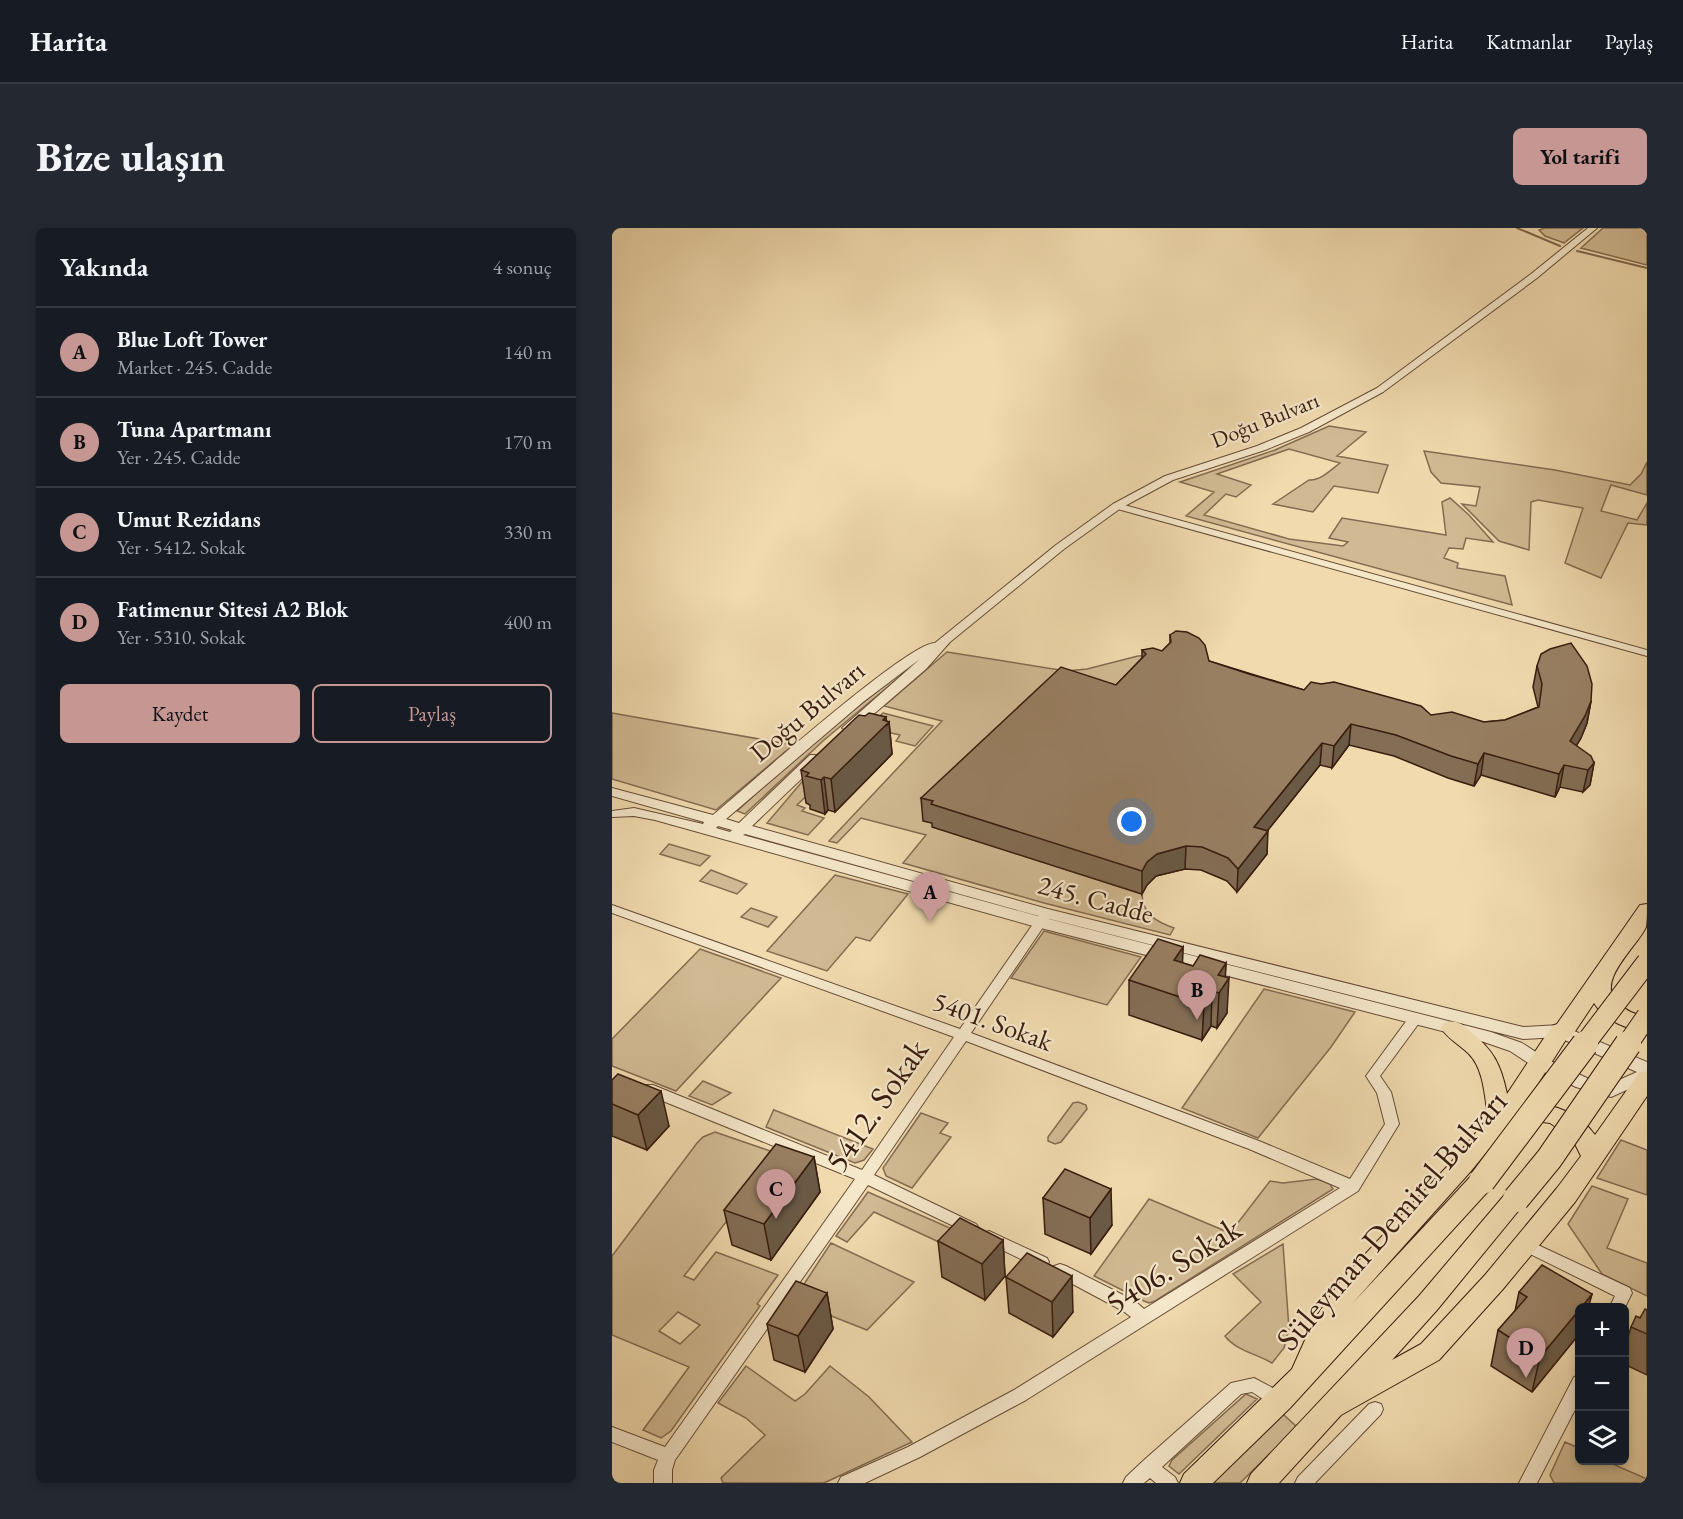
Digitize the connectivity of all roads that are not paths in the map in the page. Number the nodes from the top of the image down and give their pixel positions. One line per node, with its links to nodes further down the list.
1 (1593, 228): 2 (street, Doğu Bulvarı)
2 (1121, 503): 3 (street, Doğu Bulvarı); 4 (street); 5 (street)
3 (946, 639): 8 (street, Doğu Bulvarı); 9 (street, Doğu Bulvarı)
4 (1647, 645)
5 (1647, 653)
6 (617, 792): 7 (street); 8 (street, 245. Cadde)
7 (614, 814): 8 (street, 245. Cadde)
8 (710, 825): 9 (street, 245. Cadde)
9 (738, 833): 12 (street, 245. Cadde)
10 (612, 909): 20 (street, 5401. Sokak)
11 (1647, 910): 14 (highway)
12 (1043, 918): 16 (street, 245. Cadde); 19 (street, 245. Cadde); 20 (street, 5412. Sokak)
13 (1647, 962): 33 (highway, Süleyman Demirel Bulvarı, bridge)
14 (1602, 978): 17 (highway); 19 (highway)
15 (1647, 1016): 36 (highway, bridge)
16 (1415, 1019): 18 (street, 245. Cadde); 29 (street, 5406. Sokak)
17 (1647, 1025)
18 (1452, 1028): 21 (street, 245. Cadde); 26 (highway)
19 (1560, 1031): 21 (highway); 22 (street)
20 (962, 1034): 28 (street, 5412. Sokak); 29 (street, 5401. Sokak)
21 (1542, 1064): 23 (street, 245. Cadde); 26 (highway)
22 (1647, 1069)
23 (1647, 1074)
24 (1647, 1079): 27 (highway)
25 (633, 1084): 28 (street)
26 (1500, 1119): 27 (highway); 33 (highway)
27 (1593, 1157): 30 (highway)
28 (865, 1177): 32 (street); 39 (street, 5412. Sokak)
29 (1353, 1187): 32 (street, 5406. Sokak)
30 (1526, 1245): 31 (street); 36 (highway)
31 (1620, 1300)
32 (1144, 1318): 42 (street, 5406. Sokak)
33 (1303, 1375): 35 (highway, Süleyman Demirel Bulvarı)
34 (1575, 1392): 48 (street)
35 (1280, 1400): 40 (street); 45 (highway, Süleyman Demirel Bulvarı)
36 (1334, 1406): 46 (highway)
37 (1375, 1409): 47 (street)
38 (612, 1434): 39 (street)
39 (668, 1456): 41 (street, 5412. Sokak)
40 (1149, 1466): 43 (street); 44 (street)
41 (663, 1483)
42 (848, 1483)
43 (1132, 1483)
44 (1169, 1483)
45 (1194, 1483)
46 (1261, 1483)
47 (1304, 1483)
48 (1530, 1483)

